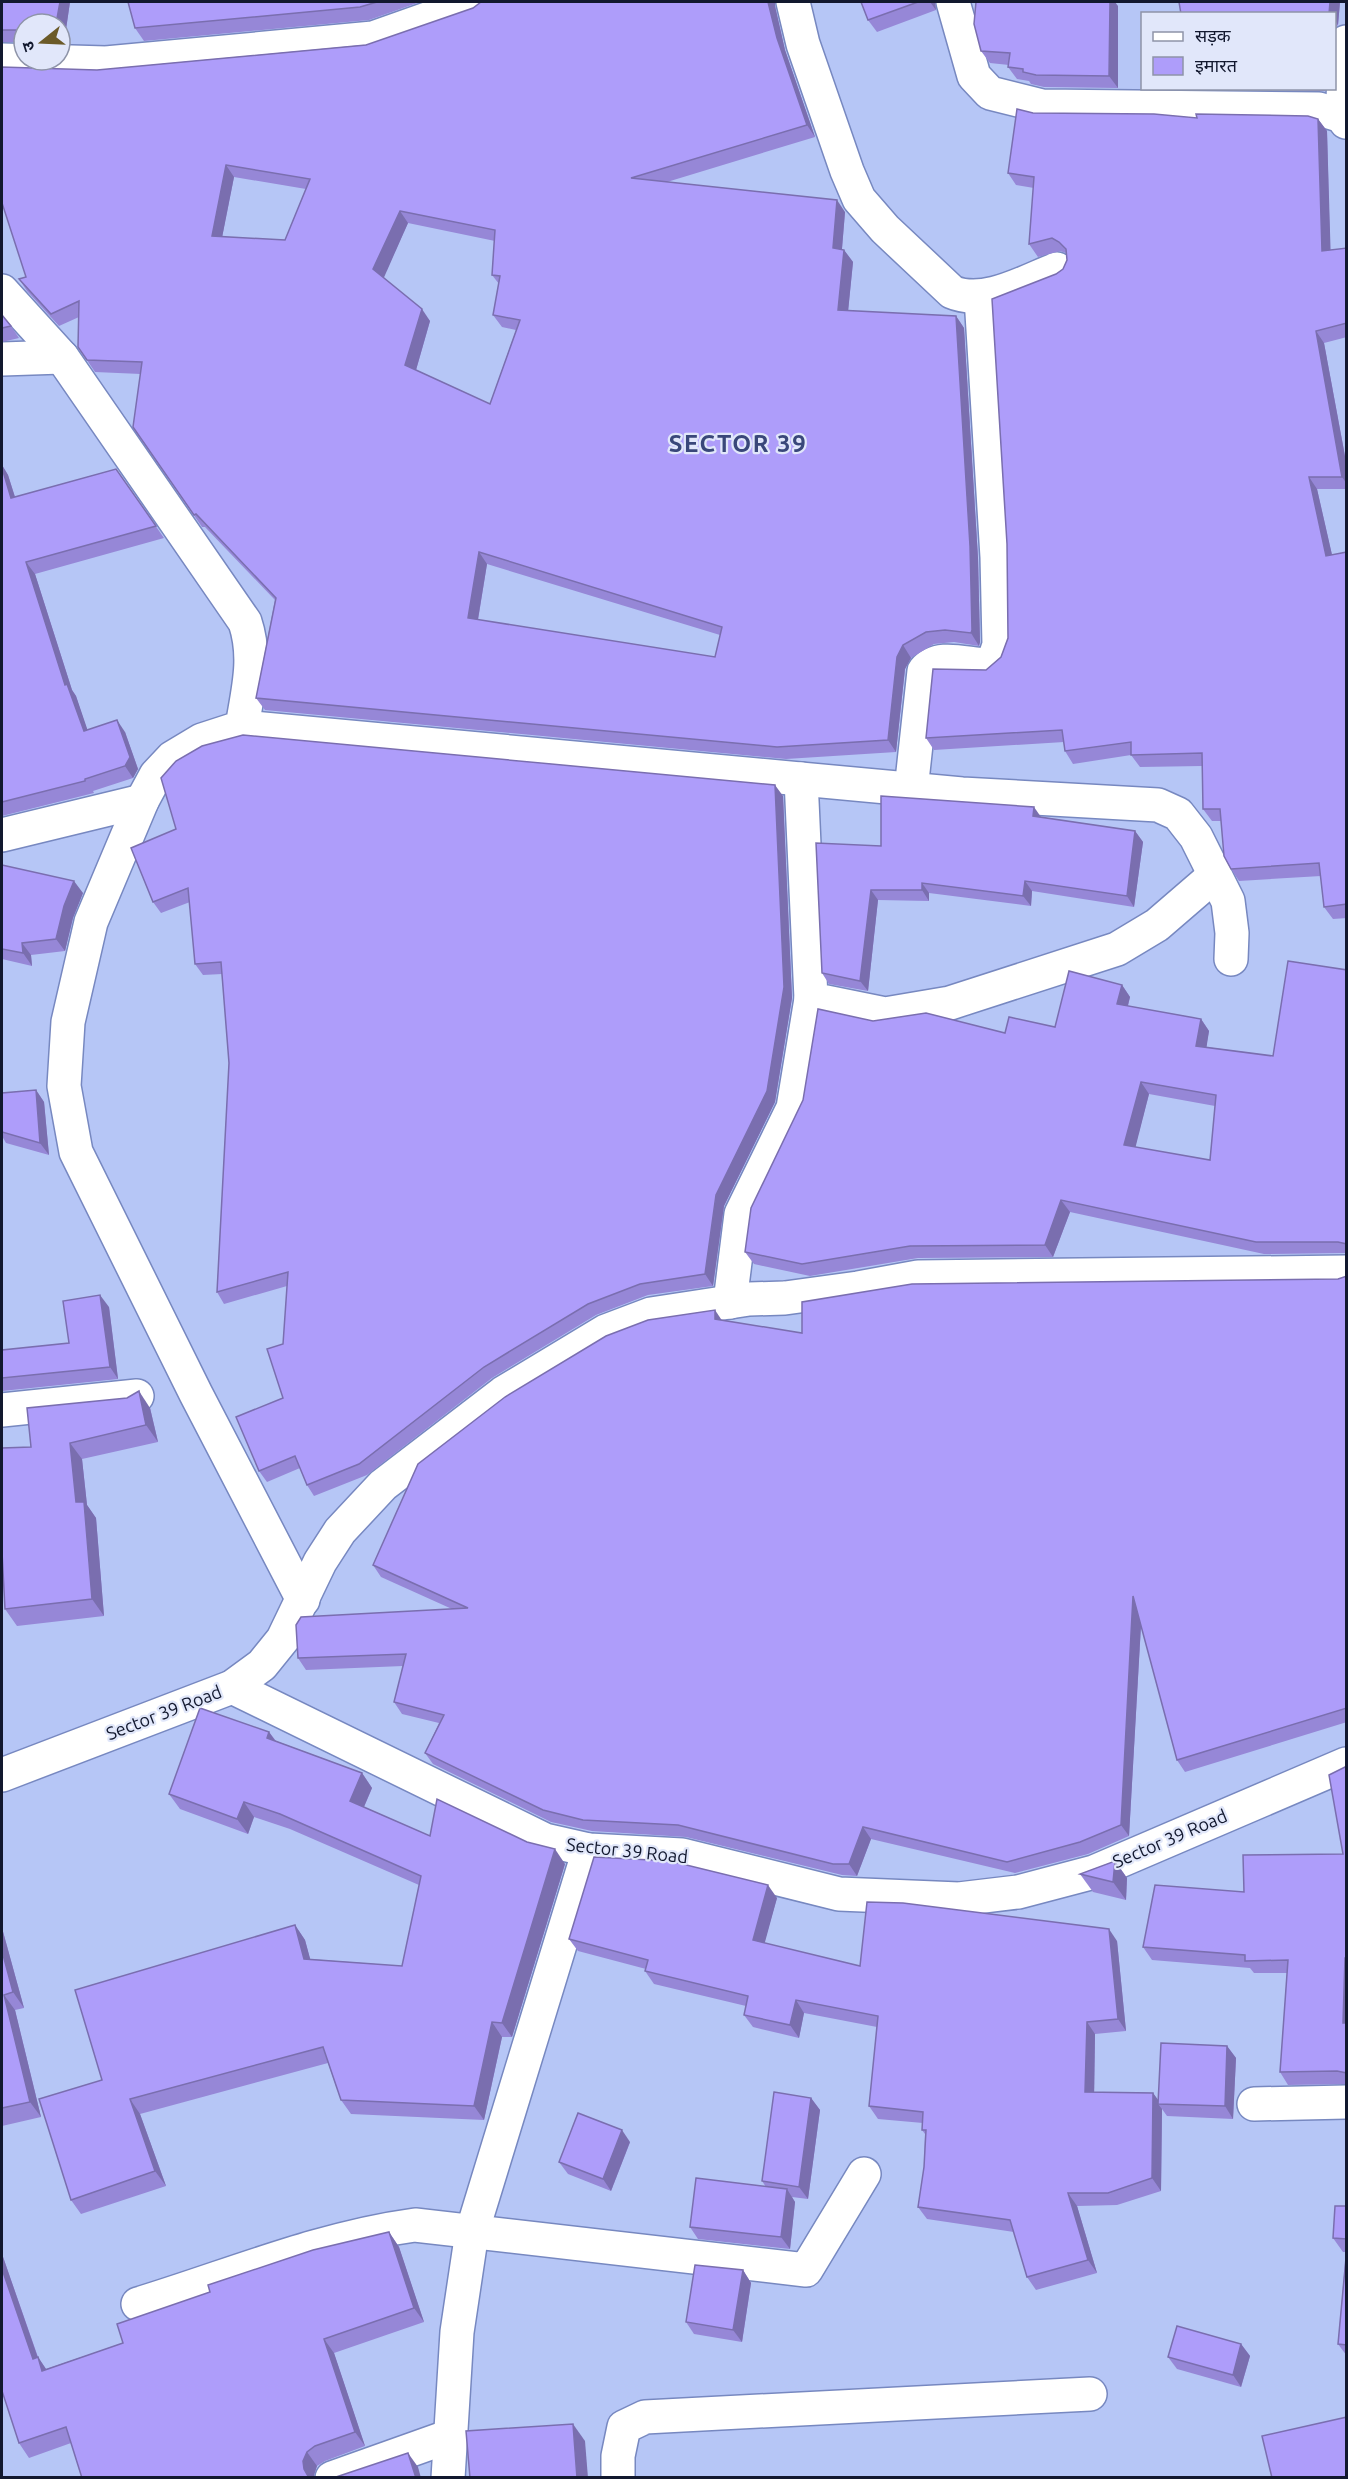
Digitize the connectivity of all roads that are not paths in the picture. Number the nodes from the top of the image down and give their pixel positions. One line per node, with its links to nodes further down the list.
1 (475, 2): 5 (street)
2 (793, 2): 9 (street)
3 (953, 2): 6 (street)
4 (1347, 42): 6 (street)
5 (2, 60)
6 (1344, 119)
7 (1058, 270): 9 (street)
8 (2, 291): 10 (street)
9 (981, 297): 14 (street)
10 (62, 357): 11 (street); 12 (street)
11 (2, 359)
12 (242, 727): 13 (street); 15 (street)
13 (801, 779): 14 (street); 19 (street)
14 (911, 790): 17 (street)
15 (142, 801): 16 (street); 24 (street)
16 (2, 835)
17 (1215, 875): 18 (street); 19 (street)
18 (1231, 959)
19 (811, 999): 21 (street)
20 (1347, 1272): 21 (street)
21 (730, 1302): 24 (street)
22 (137, 1396): 23 (street)
23 (2, 1410)
24 (303, 1600): 25 (street)
25 (232, 1687): 27 (street, Sector 39 Road); 28 (street, Sector 39 Road)
26 (1347, 1764): 28 (street, Sector 39 Road)
27 (2, 1775)
28 (590, 1850): 32 (street)
29 (1347, 2102): 30 (street)
30 (1254, 2104)
31 (864, 2174): 32 (street)
32 (472, 2232): 33 (street); 35 (street)
33 (138, 2304)
34 (1090, 2394): 38 (street)
35 (450, 2436): 36 (street); 37 (street)
36 (332, 2478)
37 (448, 2478)
38 (618, 2478)

